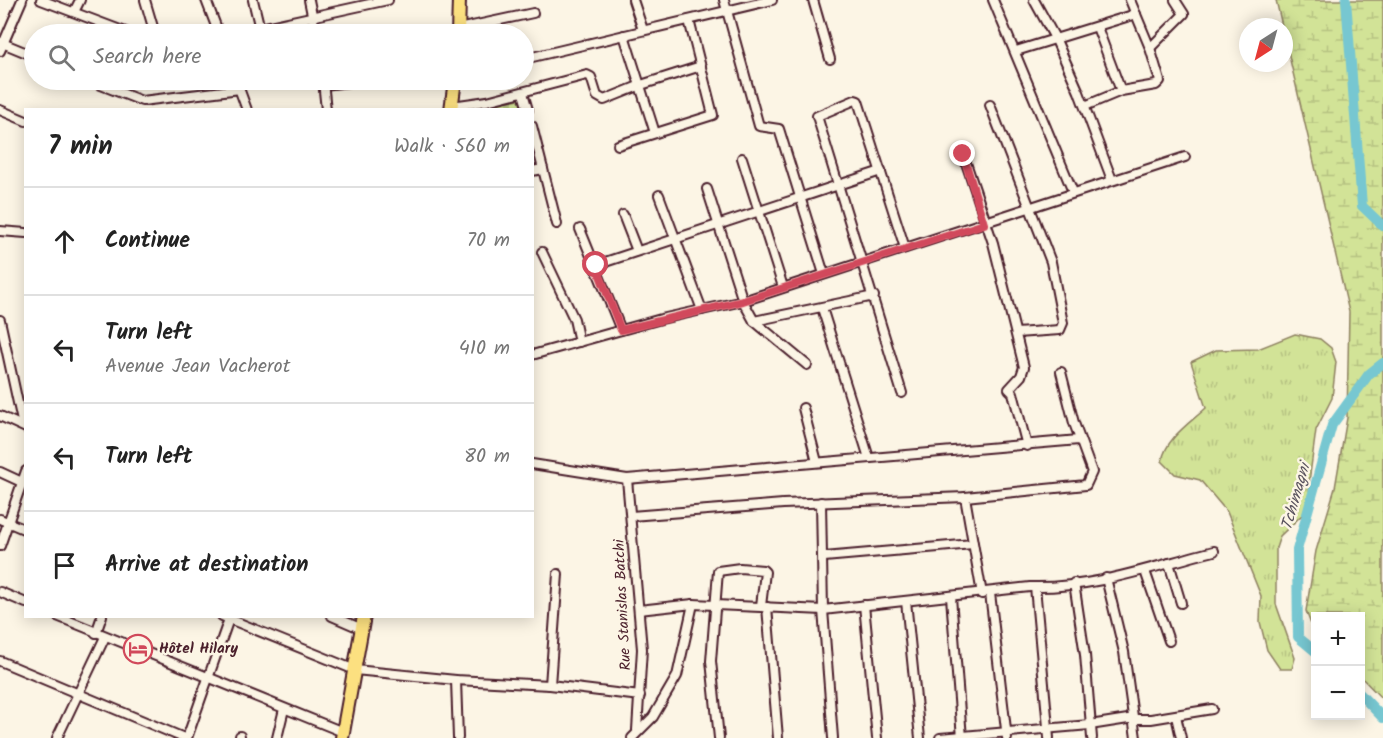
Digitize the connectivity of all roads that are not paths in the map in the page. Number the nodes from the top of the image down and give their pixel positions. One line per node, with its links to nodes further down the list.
1 (22, 0): 37 (street)
2 (40, 0): 19 (street)
3 (80, 0): 19 (street)
4 (145, 0): 26 (street)
5 (206, 0): 27 (street)
6 (253, 0): 28 (street)
7 (309, 0): 23 (street)
8 (388, 0): 18 (street)
9 (459, 0): 31 (highway)
10 (633, 0): 34 (street)
11 (724, 0): 20 (street)
12 (772, 0): 20 (street)
13 (813, 0): 42 (street)
14 (993, 0): 39 (street)
15 (1034, 0): 36 (street)
16 (1130, 0): 22 (street)
17 (1175, 0): 38 (street)
18 (357, 3): 23 (street)
19 (74, 12): 25 (street)
20 (727, 12): 24 (street); 78 (street)
21 (533, 13): 32 (street)
22 (1136, 14): 33 (street); 38 (street)
23 (314, 16): 29 (street); 30 (street)
24 (689, 20): 34 (street); 43 (street)
25 (105, 24)
26 (152, 24)
27 (215, 24)
28 (259, 24)
29 (281, 24)
30 (315, 24)
31 (458, 24)
32 (490, 24)
33 (1097, 27): 36 (street); 52 (street)
34 (642, 30): 35 (street)
35 (624, 35): 41 (street); 44 (street)
36 (1056, 40): 39 (street); 56 (street)
37 (1, 46): 40 (street)
38 (1150, 48): 52 (street)
39 (1016, 51): 76 (street)
40 (24, 53)
41 (534, 57)
42 (830, 59)
43 (701, 66): 44 (street); 64 (street)
44 (641, 85): 51 (street); 64 (street)
45 (112, 90): 54 (street)
46 (233, 90): 54 (street)
47 (240, 90): 58 (street)
48 (324, 90): 59 (street)
49 (454, 90): 60 (highway)
50 (534, 90): 53 (street)
51 (534, 90)
52 (1121, 91): 56 (street)
53 (523, 93): 60 (street); 61 (street)
54 (162, 100): 57 (street)
55 (990, 105): 79 (street)
56 (1085, 106): 73 (street)
57 (164, 108)
58 (246, 108)
59 (326, 108)
60 (452, 108)
61 (527, 108)
62 (0, 110): 63 (street)
63 (24, 120)
64 (656, 133): 66 (street)
65 (534, 134): 70 (street)
66 (618, 145)
67 (963, 154): 83 (street)
68 (1185, 157): 73 (street)
69 (742, 158): 80 (street)
70 (543, 169): 71 (street); 82 (street)
71 (534, 171)
72 (880, 171): 74 (street); 74 (street); 89 (street)
73 (1112, 180): 76 (street)
74 (837, 184): 78 (street); 92 (street)
75 (707, 189): 84 (street)
76 (1073, 192): 79 (street)
77 (659, 195): 88 (street)
78 (800, 196): 80 (street); 94 (street)
79 (1030, 207): 83 (street); 103 (street)
80 (759, 211): 84 (street); 95 (street)
81 (623, 215): 90 (street)
82 (557, 224)
83 (984, 224): 89 (street); 103 (street)
84 (719, 225): 88 (street); 97 (street)
85 (580, 229): 93 (street)
86 (0, 231): 87 (street)
87 (24, 233)
88 (676, 238): 90 (street); 99 (street)
89 (904, 248): 92 (street)
90 (637, 251): 93 (street)
91 (542, 252): 104 (street)
92 (863, 261): 94 (street); 96 (street)
93 (596, 265): 102 (street)
94 (824, 274): 95 (street)
95 (783, 287): 97 (street)
96 (874, 296): 98 (street); 108 (street)
97 (743, 301): 99 (street); 101 (street)
98 (822, 308): 101 (street); 114 (street)
99 (702, 310): 102 (street)
100 (0, 320): 111 (street)
101 (754, 321): 106 (street)
102 (621, 330): 104 (street)
103 (1016, 333): 113 (street)
104 (579, 342): 105 (street)
105 (534, 354)
106 (807, 365)
107 (1061, 372): 112 (street)
108 (902, 393)
109 (803, 408): 115 (street)
110 (0, 416): 111 (street)
111 (24, 427)
112 (1079, 440): 113 (street); 120 (street)
113 (1027, 446): 114 (street)
114 (869, 458): 115 (street)
115 (817, 462): 118 (street)
116 (534, 464): 118 (street)
117 (0, 472): 119 (street)
118 (627, 479): 122 (street, Rue Stanislas Batchi)
119 (24, 483): 123 (street)
120 (965, 496): 121 (street); 125 (street)
121 (821, 502): 122 (street); 128 (street)
122 (631, 516): 145 (street, Rue Stanislas Batchi)
123 (4, 521): 124 (street); 126 (street)
124 (24, 530)
125 (973, 544): 128 (street); 136 (street)
126 (0, 546)
127 (1214, 551): 129 (street)
128 (824, 557): 146 (street)
129 (1169, 563): 130 (street); 140 (street)
130 (1145, 571): 132 (street); 155 (street)
131 (558, 574): 160 (street)
132 (1106, 578): 133 (street); 166 (street)
133 (1074, 583): 134 (street); 167 (street)
134 (1035, 588): 136 (street); 168 (street)
135 (0, 592): 139 (street)
136 (986, 593): 137 (street); 171 (street)
137 (951, 597): 138 (street); 172 (street)
138 (906, 601): 143 (street); 182 (street)
139 (24, 602)
140 (1181, 603)
141 (693, 604): 142 (street); 145 (street); 169 (street, Rue Stanislas Batchi)
142 (717, 605): 144 (street); 144 (street); 178 (street)
143 (864, 605): 146 (street); 181 (street)
144 (764, 607): 146 (street); 179 (street)
145 (639, 610): 162 (street, Rue Stanislas Batchi)
146 (823, 610): 180 (street)
147 (62, 618): 153 (street)
148 (101, 618): 153 (street)
149 (227, 618): 158 (street)
150 (229, 618): 157 (street)
151 (342, 618): 152 (street)
152 (363, 623): 157 (highway)
153 (96, 633): 154 (street)
154 (105, 637): 158 (street); 161 (street)
155 (1169, 640)
156 (0, 661): 161 (street)
157 (355, 670): 159 (street); 170 (highway)
158 (208, 679): 163 (street); 174 (street)
159 (456, 680): 160 (street); 176 (street)
160 (550, 685): 162 (street)
161 (77, 694): 173 (street); 174 (street)
162 (640, 696): 169 (street, Rue Stanislas Batchi)
163 (284, 709): 170 (street); 175 (street)
164 (1212, 709): 165 (street)
165 (1176, 716): 166 (street); 187 (street)
166 (1133, 718): 167 (street); 186 (street)
167 (1090, 725): 168 (street); 185 (street)
168 (1049, 729): 171 (street); 184 (street)
169 (637, 730): 177 (street, Rue Stanislas Batchi)
170 (342, 735)
171 (1006, 735): 172 (street)
172 (962, 737): 183 (street)
173 (57, 738)
174 (185, 738)
175 (277, 738)
176 (458, 738)
177 (632, 738)
178 (719, 738)
179 (778, 738)
180 (833, 738)
181 (877, 738)
182 (920, 738)
183 (940, 738)
184 (1049, 738)
185 (1092, 738)
186 (1136, 738)
187 (1181, 738)

